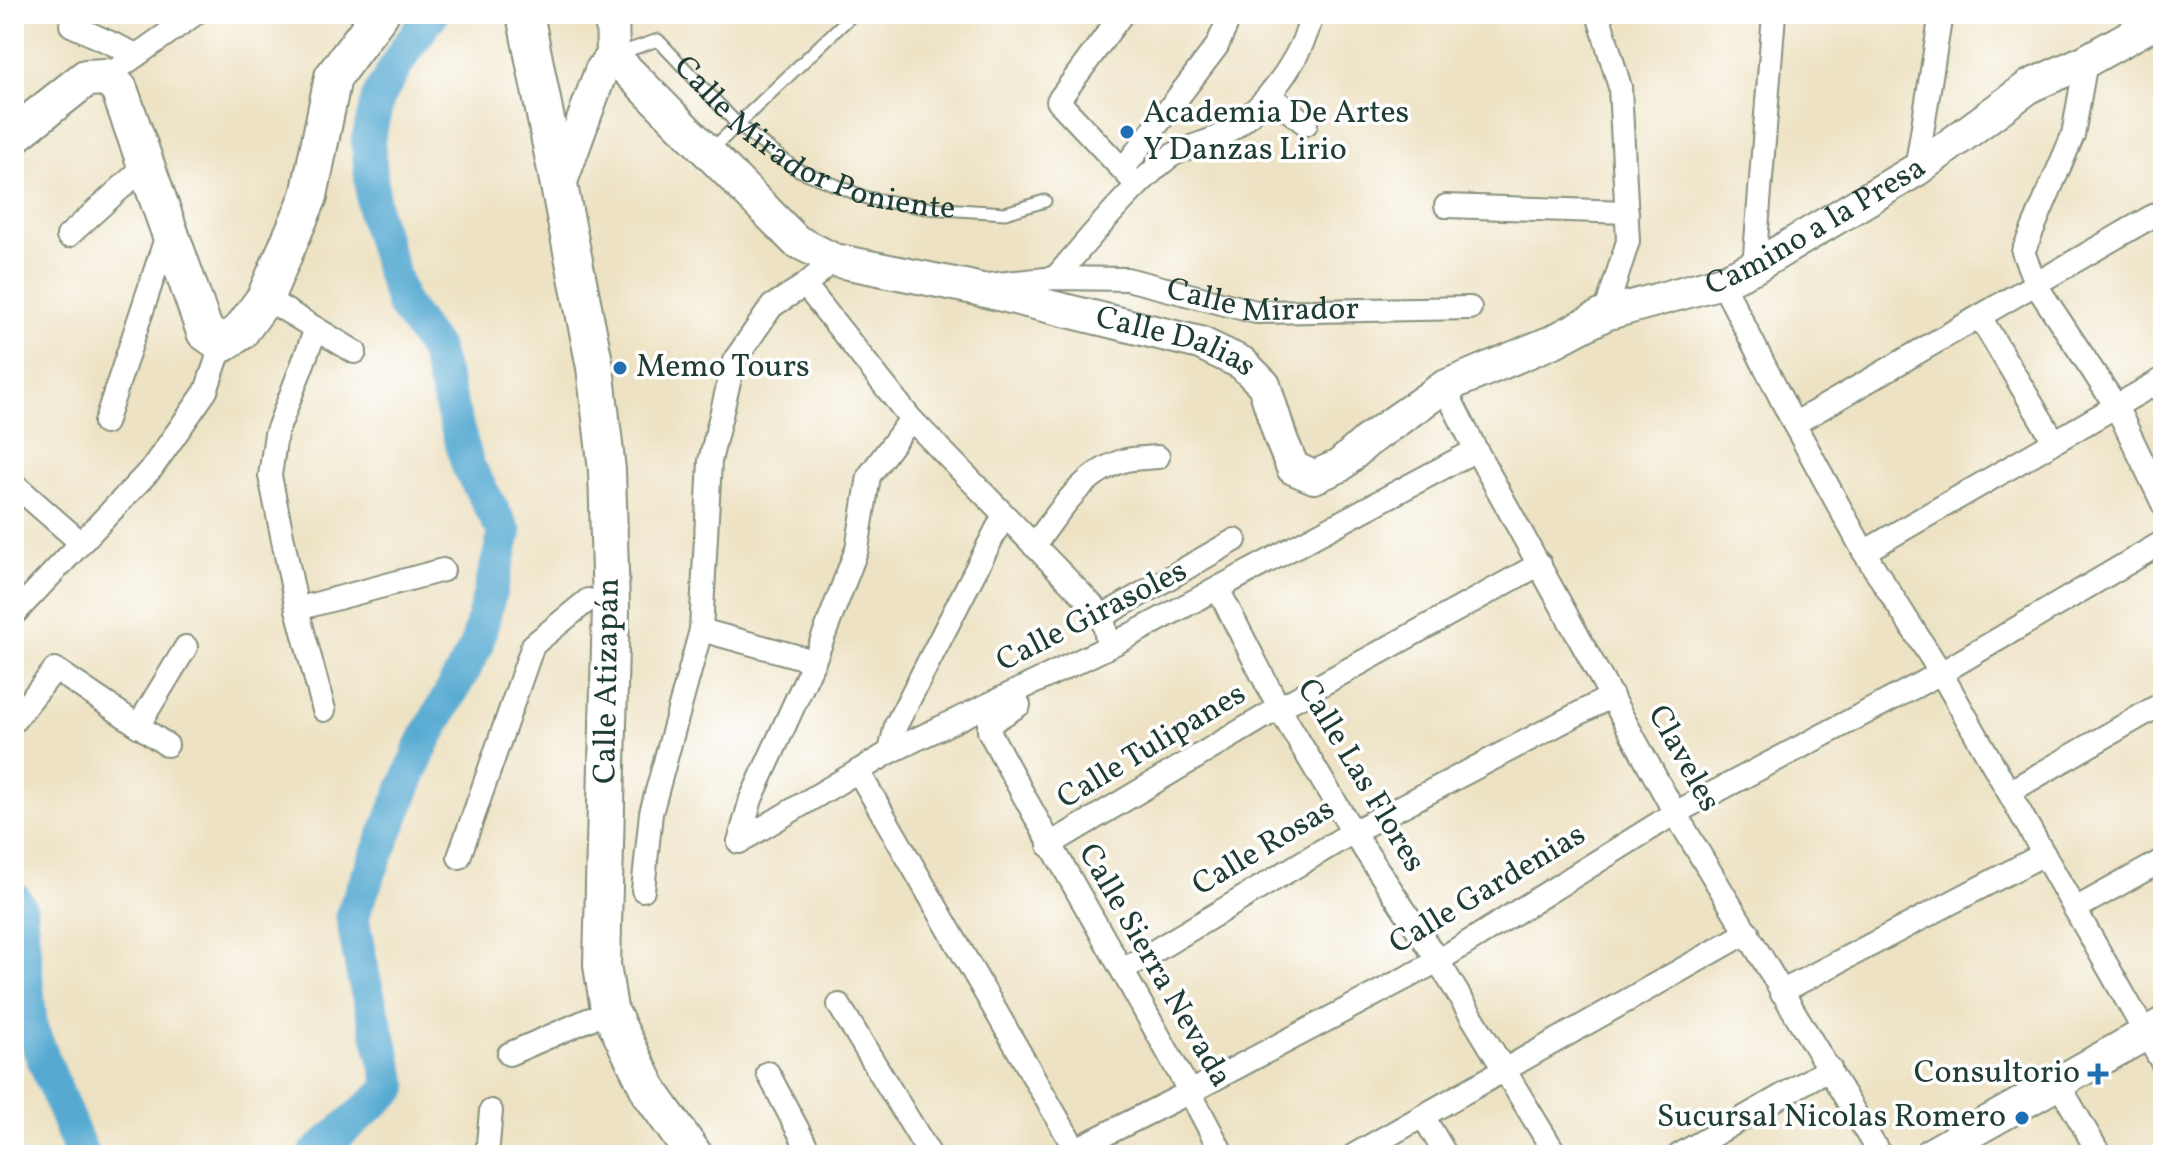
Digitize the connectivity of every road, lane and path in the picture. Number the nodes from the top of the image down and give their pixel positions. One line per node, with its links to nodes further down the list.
1 (73, 14): 16 (street)
2 (195, 14): 16 (street)
3 (380, 14): 42 (main road)
4 (501, 14): 28 (main road)
5 (525, 14): 28 (main road)
6 (612, 14): 17 (street)
7 (853, 14): 22 (lane)
8 (1122, 14): 27 (street)
9 (1231, 14): 27 (street)
10 (1312, 14): 20 (street)
11 (1598, 14): 32 (street)
12 (1774, 14): 36 (street)
13 (1941, 14): 26 (street)
14 (2163, 18): 15 (street, Camino a la Presa)
15 (2130, 25): 18 (street, Camino a la Presa)
16 (137, 55): 19 (street)
17 (613, 56): 22 (lane, Calle Mirador Poniente); 24 (street, Calle Mirador Poniente); 28 (street)
18 (2086, 61): 26 (street, Camino a la Presa); 40 (street)
19 (106, 77): 23 (main road); 25 (main road)
20 (1270, 96): 21 (street); 27 (street)
21 (1306, 124)
22 (738, 125): 24 (lane); 29 (lane, Calle Mirador Poniente)
23 (14, 135)
24 (707, 154): 35 (street, Calle Mirador Poniente)
25 (145, 166): 33 (main road); 34 (street)
26 (1916, 170): 36 (street, Camino a la Presa)
27 (1131, 177): 37 (street)
28 (548, 192): 69 (main road, Calle Atizapán); 116 (main road, Calle Atizapán)
29 (1045, 201)
30 (1446, 206): 32 (street)
31 (2163, 210): 40 (street)
32 (1627, 212): 44 (street)
33 (168, 232): 47 (main road); 53 (street)
34 (68, 236)
35 (834, 260): 39 (street); 41 (street)
36 (1754, 267): 38 (street, Camino a la Presa)
37 (1055, 278): 41 (street, Calle Mirador); 43 (street, Calle Mirador)
38 (1722, 282): 44 (street, Camino a la Presa); 54 (street)
39 (805, 285): 52 (street); 73 (street)
40 (2036, 285): 45 (street); 51 (street)
41 (969, 287): 50 (street, Calle Dalias)
42 (265, 298): 46 (street); 47 (main road)
43 (1470, 308)
44 (1605, 314): 50 (street, Camino a la Presa)
45 (1980, 317): 54 (street); 55 (street)
46 (316, 329): 48 (street); 70 (street)
47 (222, 344): 62 (street)
48 (355, 352)
49 (2163, 379): 51 (street)
50 (1444, 387): 56 (street, Claveles)
51 (2116, 406): 55 (street); 59 (street)
52 (911, 419): 60 (street); 77 (street)
53 (105, 423)
54 (1794, 424): 65 (street)
55 (2054, 441): 65 (street)
56 (1476, 450): 66 (street, Claveles); 68 (street, Calle Girasoles)
57 (1158, 457): 64 (street)
58 (14, 484): 62 (street)
59 (2163, 504)
60 (1004, 515): 64 (street); 86 (street)
61 (1235, 540): 72 (street)
62 (80, 542): 71 (street)
63 (2163, 542): 78 (street, Calle Gardenias)
64 (1034, 546): 72 (street)
65 (1864, 552): 78 (street)
66 (1540, 564): 79 (street, Claveles); 81 (street, Calle Tulipanes)
67 (443, 570): 70 (street)
68 (1218, 589): 75 (street, Calle Girasoles); 81 (street, Calle Las Flores)
69 (588, 600): 93 (street); 102 (main road, Calle Atizapán)
70 (297, 609): 82 (street)
71 (14, 614)
72 (1103, 616): 75 (street)
73 (701, 630): 77 (street); 95 (street)
74 (186, 647): 84 (street)
75 (1108, 647): 76 (street, Calle Girasoles)
76 (1084, 659): 86 (street, Calle Girasoles); 91 (street, Calle Sierra Nevada)
77 (814, 661): 87 (street, Calle Girasoles)
78 (1941, 673): 88 (street); 89 (street, Calle Gardenias)
79 (1612, 696): 89 (street, Claveles); 90 (street, Calle Rosas)
80 (2163, 703): 88 (street)
81 (1279, 708): 90 (street, Calle Las Flores); 91 (street, Calle Tulipanes)
82 (324, 710)
83 (14, 721): 84 (street)
84 (138, 726): 85 (street)
85 (167, 745)
86 (890, 752): 87 (street, Calle Girasoles)
87 (858, 771): 113 (street)
88 (2009, 792): 92 (street)
89 (1675, 813): 97 (street, Claveles); 98 (street, Calle Gardenias)
90 (1353, 832): 98 (street, Calle Las Flores); 99 (street, Calle Rosas)
91 (1049, 845): 99 (street, Calle Sierra Nevada)
92 (2044, 854): 96 (street); 100 (street)
93 (459, 857)
94 (2163, 860): 96 (street)
95 (643, 890)
96 (2075, 909): 103 (street)
97 (1748, 932): 100 (street, Claveles); 107 (street)
98 (1438, 961): 107 (street, Calle Las Flores); 110 (street, Calle Gardenias)
99 (1123, 970): 110 (street, Calle Sierra Nevada)
100 (1781, 992): 106 (street, Claveles)
101 (839, 1005): 118 (street)
102 (590, 1019): 104 (street); 115 (main road, Calle Atizapán)
103 (2155, 1028): 105 (street); 109 (street)
104 (509, 1054)
105 (2163, 1064)
106 (1830, 1068): 123 (street); 124 (street, Claveles)
107 (1503, 1071): 112 (street); 122 (street, Calle Las Flores)
108 (768, 1073): 117 (street)
109 (2058, 1083): 125 (street); 126 (street)
110 (1190, 1092): 113 (street, Calle Gardenias); 119 (street, Calle Sierra Nevada)
111 (491, 1111): 114 (street)
112 (1423, 1116): 120 (street); 121 (street)
113 (1069, 1152)
114 (487, 1155)
115 (665, 1155)
116 (694, 1155)
117 (811, 1155)
118 (930, 1155)
119 (1223, 1155)
120 (1354, 1155)
121 (1446, 1155)
122 (1556, 1155)
123 (1679, 1155)
124 (1880, 1155)
125 (1930, 1155)
126 (2100, 1155)

